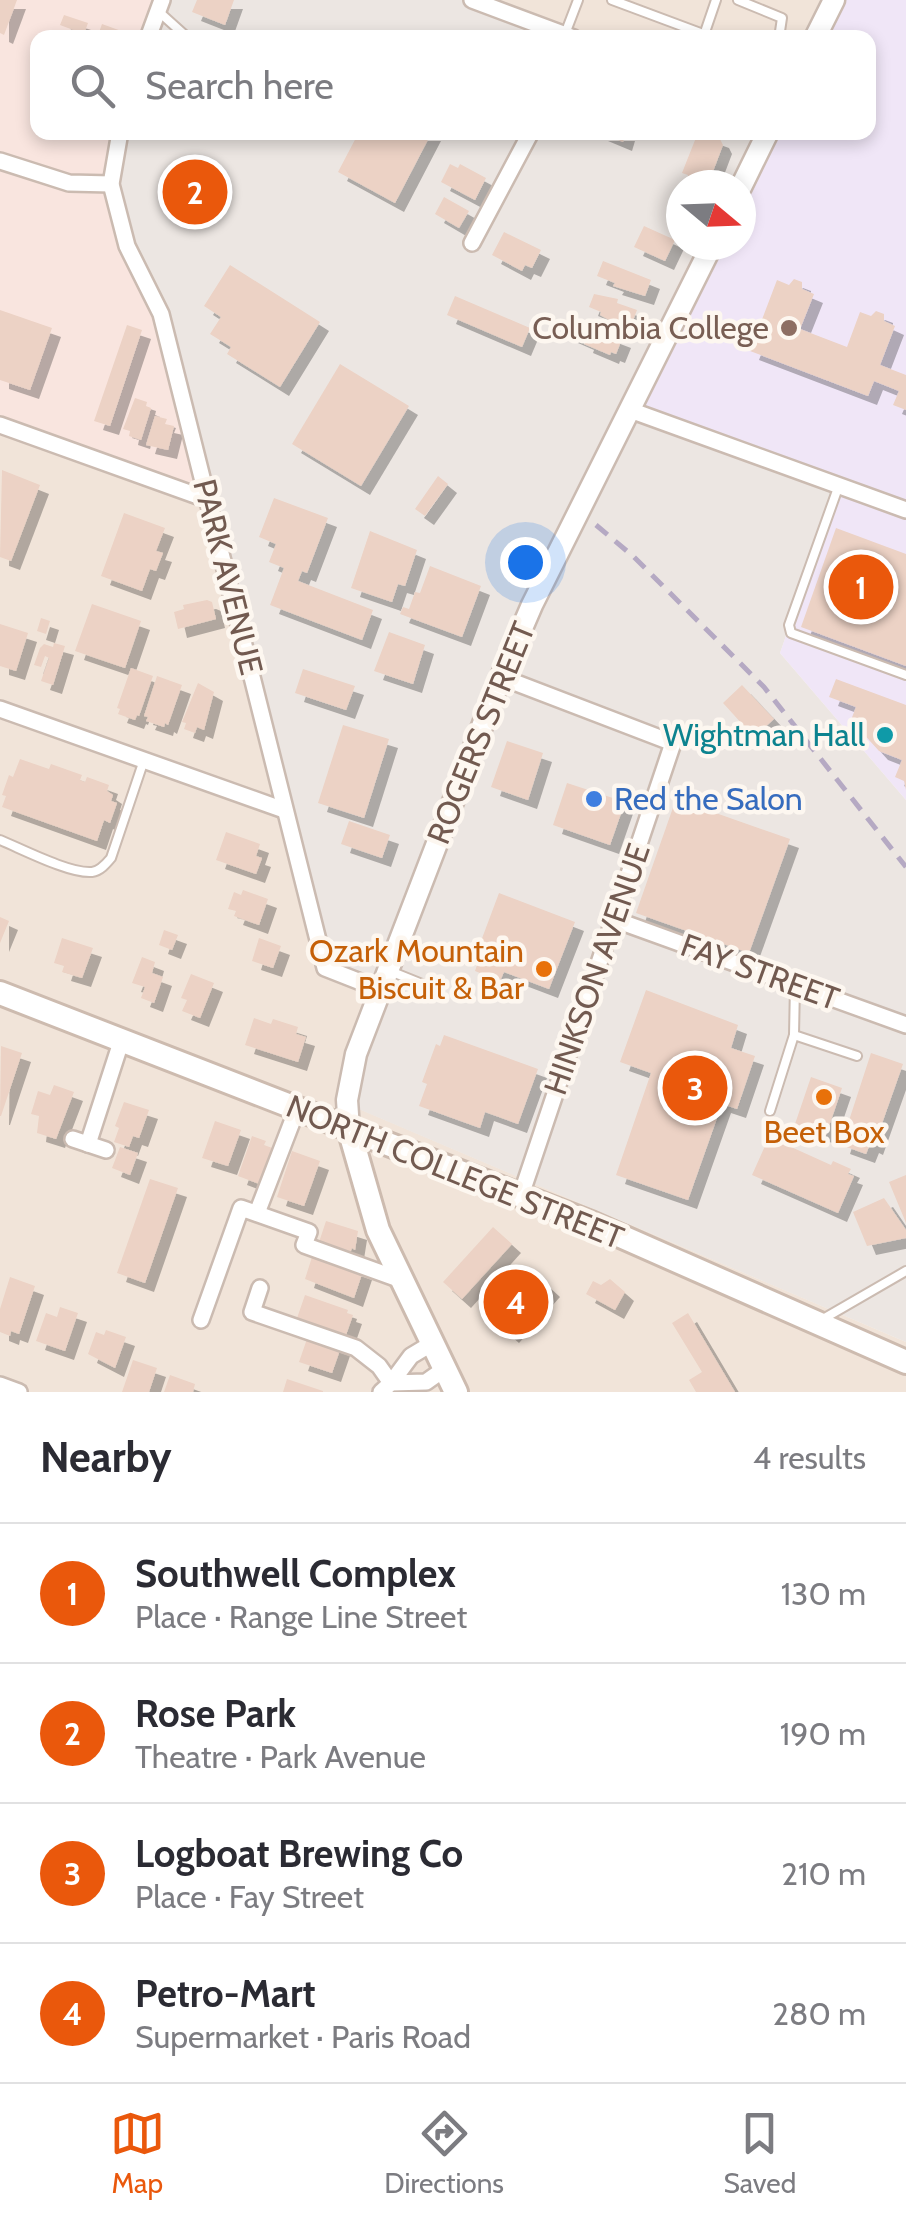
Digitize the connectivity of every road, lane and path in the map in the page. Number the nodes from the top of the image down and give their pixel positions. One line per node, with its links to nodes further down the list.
1 (472, 0): 10 (street)
2 (578, 0): 11 (lane)
3 (612, 0): 12 (lane)
4 (716, 0): 13 (lane)
5 (738, 0): 14 (lane)
6 (834, 0): 15 (street)
7 (160, 5): 8 (street); 9 (lane)
8 (151, 30)
9 (181, 30)
10 (553, 30)
11 (570, 30)
12 (689, 30)
13 (706, 30)
14 (780, 30)
15 (819, 30)
16 (119, 140): 21 (street, PARK AVENUE)
17 (526, 140): 22 (street)
18 (764, 140): 20 (street)
19 (0, 161): 21 (street)
20 (749, 170)
21 (111, 184): 27 (street, PARK AVENUE)
22 (472, 242)
23 (705, 260): 24 (street, ROGERS STREET)
24 (630, 410): 26 (street); 30 (street, ROGERS STREET)
25 (0, 426): 27 (street)
26 (839, 486): 28 (street); 29 (lane)
27 (210, 500): 33 (street, PARK AVENUE)
28 (906, 510)
29 (906, 675)
30 (501, 677): 35 (street, HINKSON AVENUE); 36 (street, ROGERS STREET)
31 (0, 709): 32 (street)
32 (144, 760): 33 (street); 34 (lane)
33 (284, 810): 36 (street, PARK AVENUE)
34 (0, 840)
35 (614, 920): 37 (street, FAY STREET); 48 (street, HINKSON AVENUE)
36 (385, 980): 38 (lane); 46 (street, ROGERS STREET)
37 (795, 985): 40 (street, FAY STREET); 41 (lane)
38 (432, 988)
39 (0, 992): 42 (main road, NORTH COLLEGE STREET)
40 (906, 1025)
41 (794, 1035): 43 (lane); 45 (lane)
42 (122, 1039): 44 (main road, NORTH COLLEGE STREET); 47 (street)
43 (857, 1056)
44 (297, 1109): 46 (main road, NORTH COLLEGE STREET); 49 (street)
45 (770, 1111)
46 (349, 1129): 48 (main road, NORTH COLLEGE STREET); 51 (main road)
47 (106, 1150)
48 (520, 1196): 54 (main road, NORTH COLLEGE STREET)
49 (258, 1214): 51 (street); 53 (street)
50 (906, 1271): 54 (lane)
51 (400, 1280): 55 (main road)
52 (260, 1288): 58 (street)
53 (202, 1320)
54 (817, 1322): 56 (main road, NORTH COLLEGE STREET)
55 (431, 1344): 57 (main road); 58 (street)
56 (906, 1362)
57 (443, 1370): 58 (street); 59 (main road)
58 (386, 1388)
59 (456, 1392)

